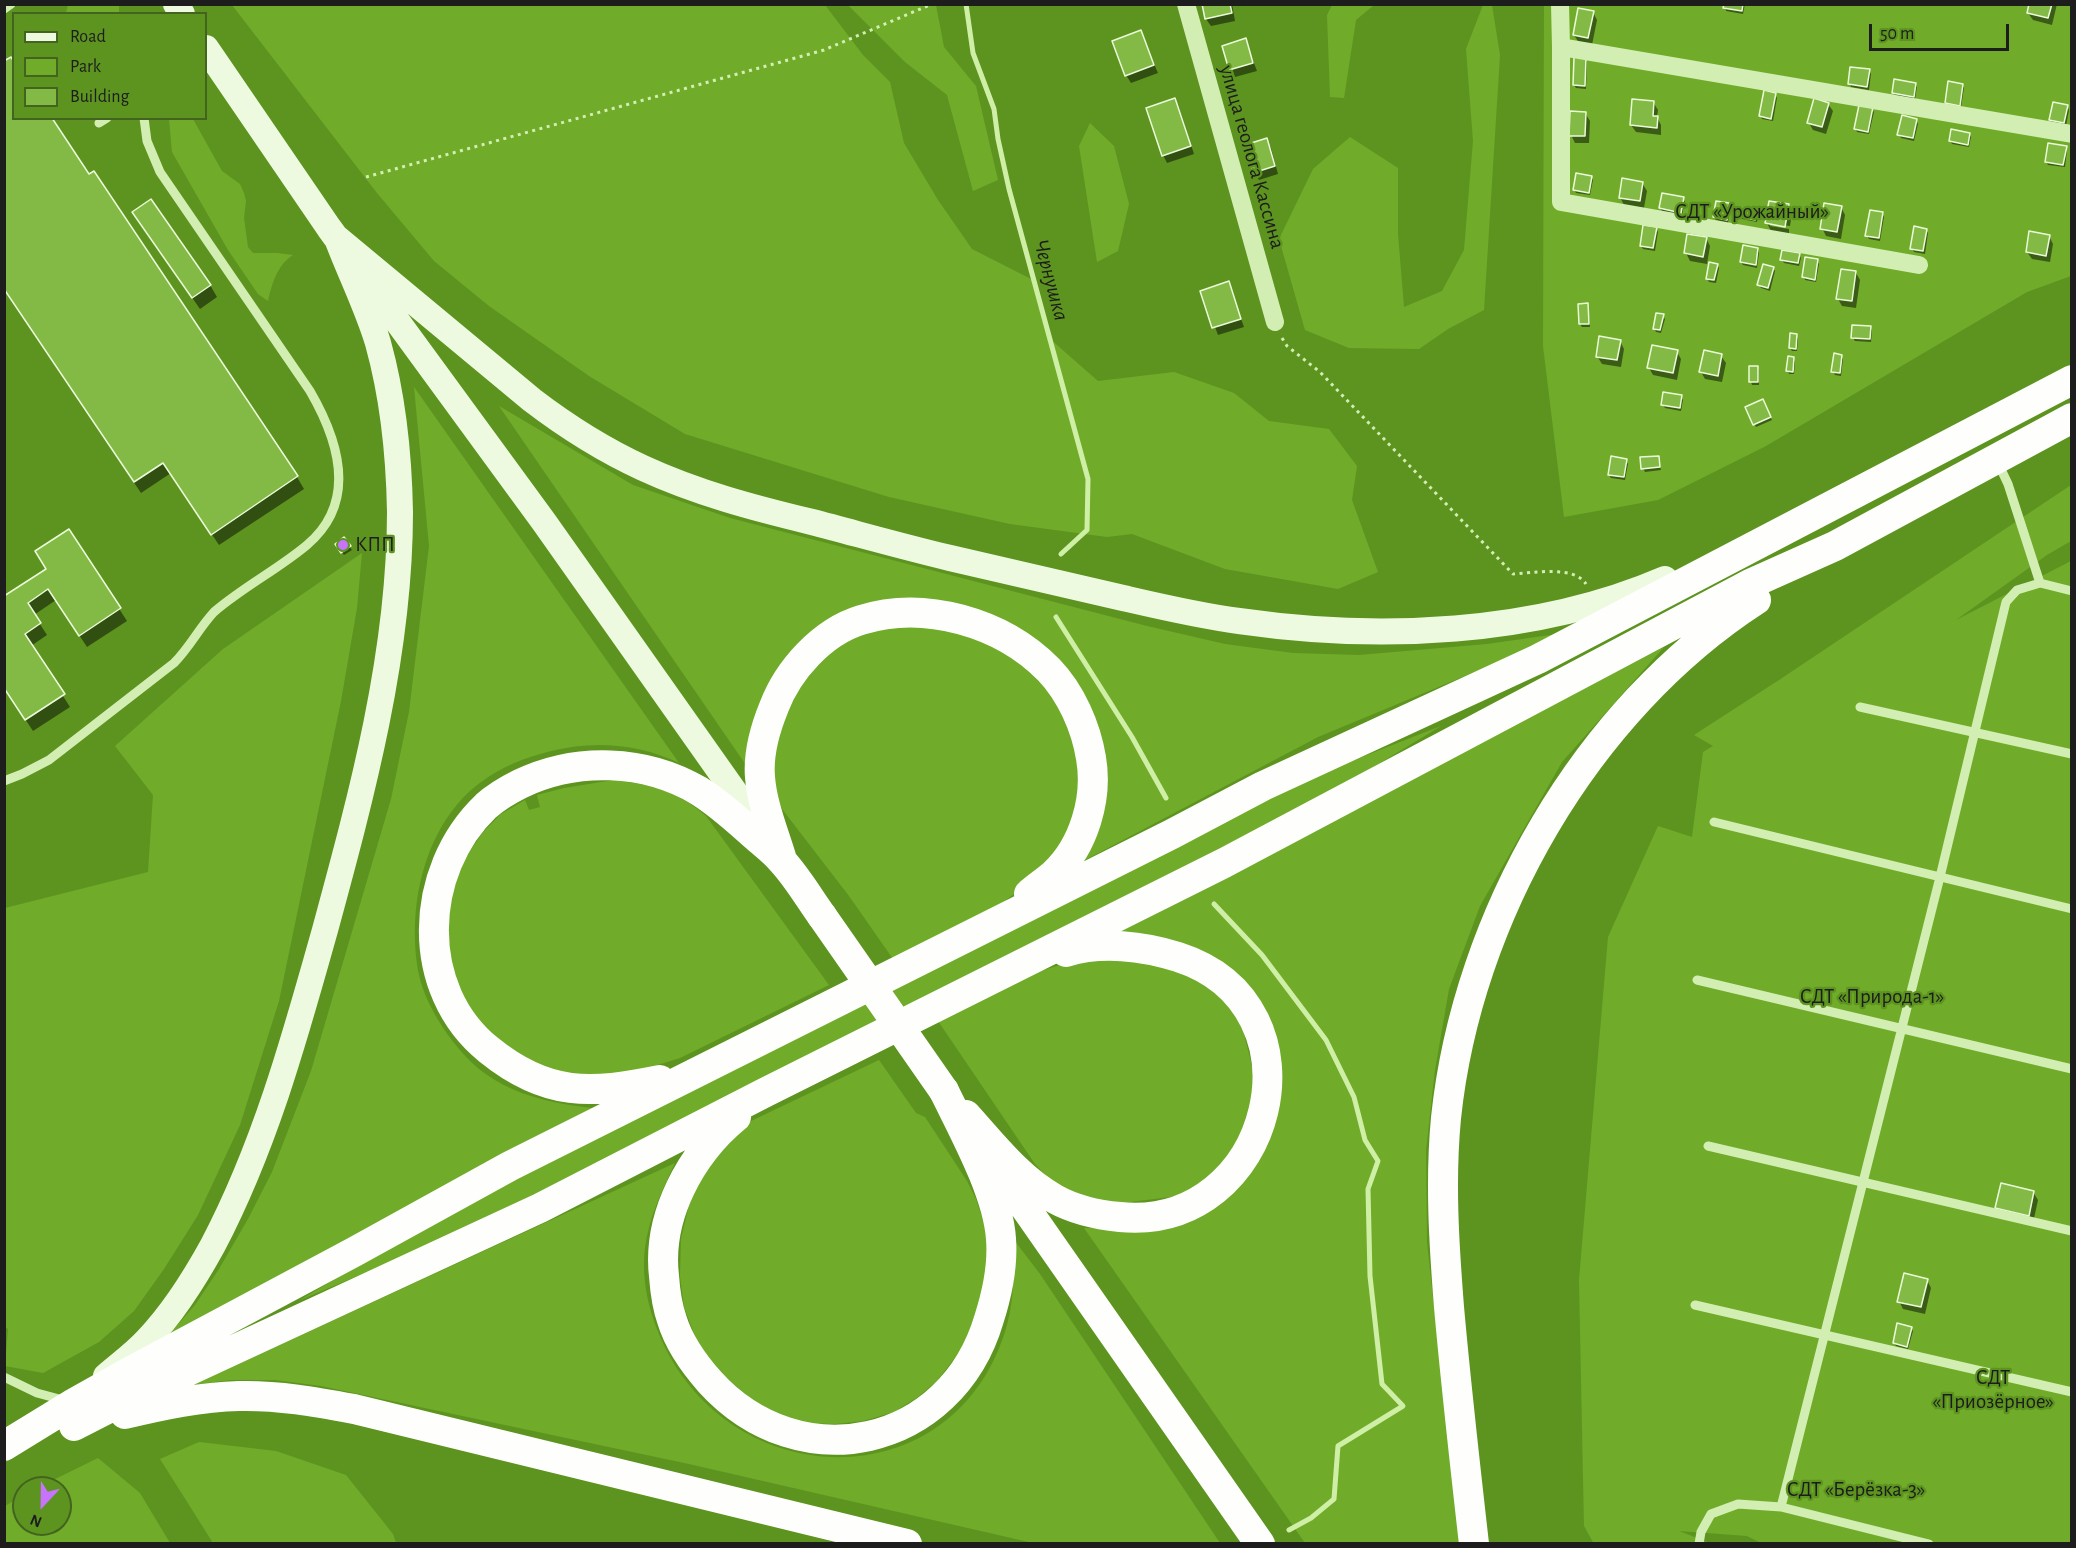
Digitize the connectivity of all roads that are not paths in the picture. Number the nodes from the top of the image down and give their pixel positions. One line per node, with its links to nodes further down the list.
1 (11, 4): 4 (lane)
2 (1186, 4): 11 (street, улица геолога Кассина)
3 (1560, 4): 5 (street)
4 (4, 9)
5 (1561, 47): 8 (street); 10 (street)
6 (207, 49): 9 (main road)
7 (144, 120): 22 (lane)
8 (2072, 134)
9 (337, 238): 15 (main road); 24 (main road); 42 (main road)
10 (1919, 265)
11 (1275, 322)
12 (2072, 380): 15 (highway)
13 (2072, 418): 14 (highway)
14 (1996, 459): 16 (highway); 17 (lane)
15 (1815, 515): 27 (highway)
16 (1835, 546): 28 (highway); 49 (highway)
17 (2040, 583): 18 (lane); 20 (lane)
18 (2072, 591)
19 (1860, 706): 20 (lane)
20 (1975, 732): 21 (lane); 25 (lane)
21 (2072, 754)
22 (4, 781)
23 (1714, 822): 25 (lane)
24 (782, 860): 27 (highway); 31 (highway); 33 (highway, bridge)
25 (1940, 877): 26 (lane); 30 (lane)
26 (2072, 909)
27 (988, 926): 31 (highway)
28 (1025, 964): 33 (highway); 34 (highway)
29 (1697, 980): 30 (lane)
30 (1901, 1027): 32 (lane); 36 (lane)
31 (731, 1056): 42 (highway)
32 (2072, 1069)
33 (944, 1091): 34 (highway); 48 (highway)
34 (766, 1092): 43 (highway)
35 (1708, 1146): 36 (lane)
36 (1863, 1182): 37 (lane); 39 (lane)
37 (2072, 1231)
38 (1695, 1305): 39 (lane)
39 (1826, 1335): 41 (lane); 46 (lane)
40 (4, 1377): 42 (lane)
41 (2072, 1392)
42 (75, 1403): 44 (highway)
43 (52, 1437): 45 (highway); 47 (highway)
44 (4, 1446)
45 (4, 1457)
46 (1781, 1507): 50 (lane); 51 (lane)
47 (907, 1544)
48 (1260, 1544)
49 (1474, 1544)
50 (1699, 1544)
51 (1929, 1544)

